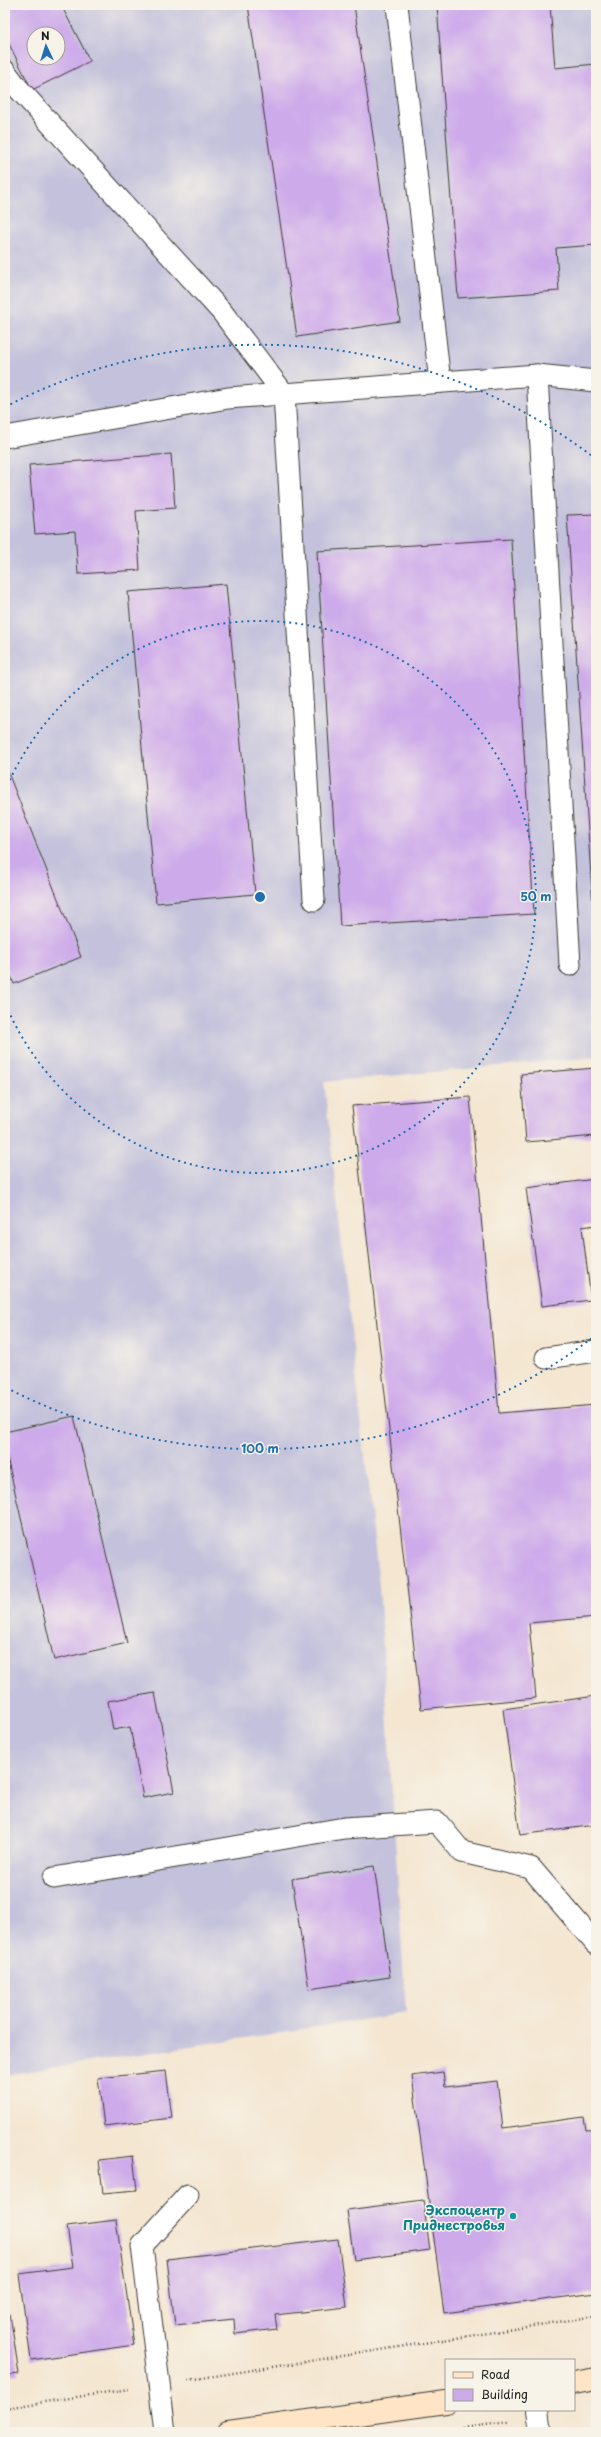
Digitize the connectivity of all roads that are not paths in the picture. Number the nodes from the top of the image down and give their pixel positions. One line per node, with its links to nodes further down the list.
1 (397, 5): 5 (lane)
2 (5, 71): 6 (lane)
3 (537, 375): 4 (lane); 5 (lane); 9 (lane)
4 (596, 381)
5 (440, 382): 6 (lane)
6 (284, 394): 7 (lane); 8 (lane)
7 (5, 437)
8 (314, 900)
9 (570, 965)
10 (596, 1351): 11 (lane)
11 (546, 1358)
12 (54, 1878): 13 (lane)
13 (596, 1944)
14 (188, 2195): 18 (lane)
15 (596, 2379): 16 (street)
16 (575, 2383)
17 (445, 2402): 19 (street)
18 (165, 2432)
19 (228, 2432)

